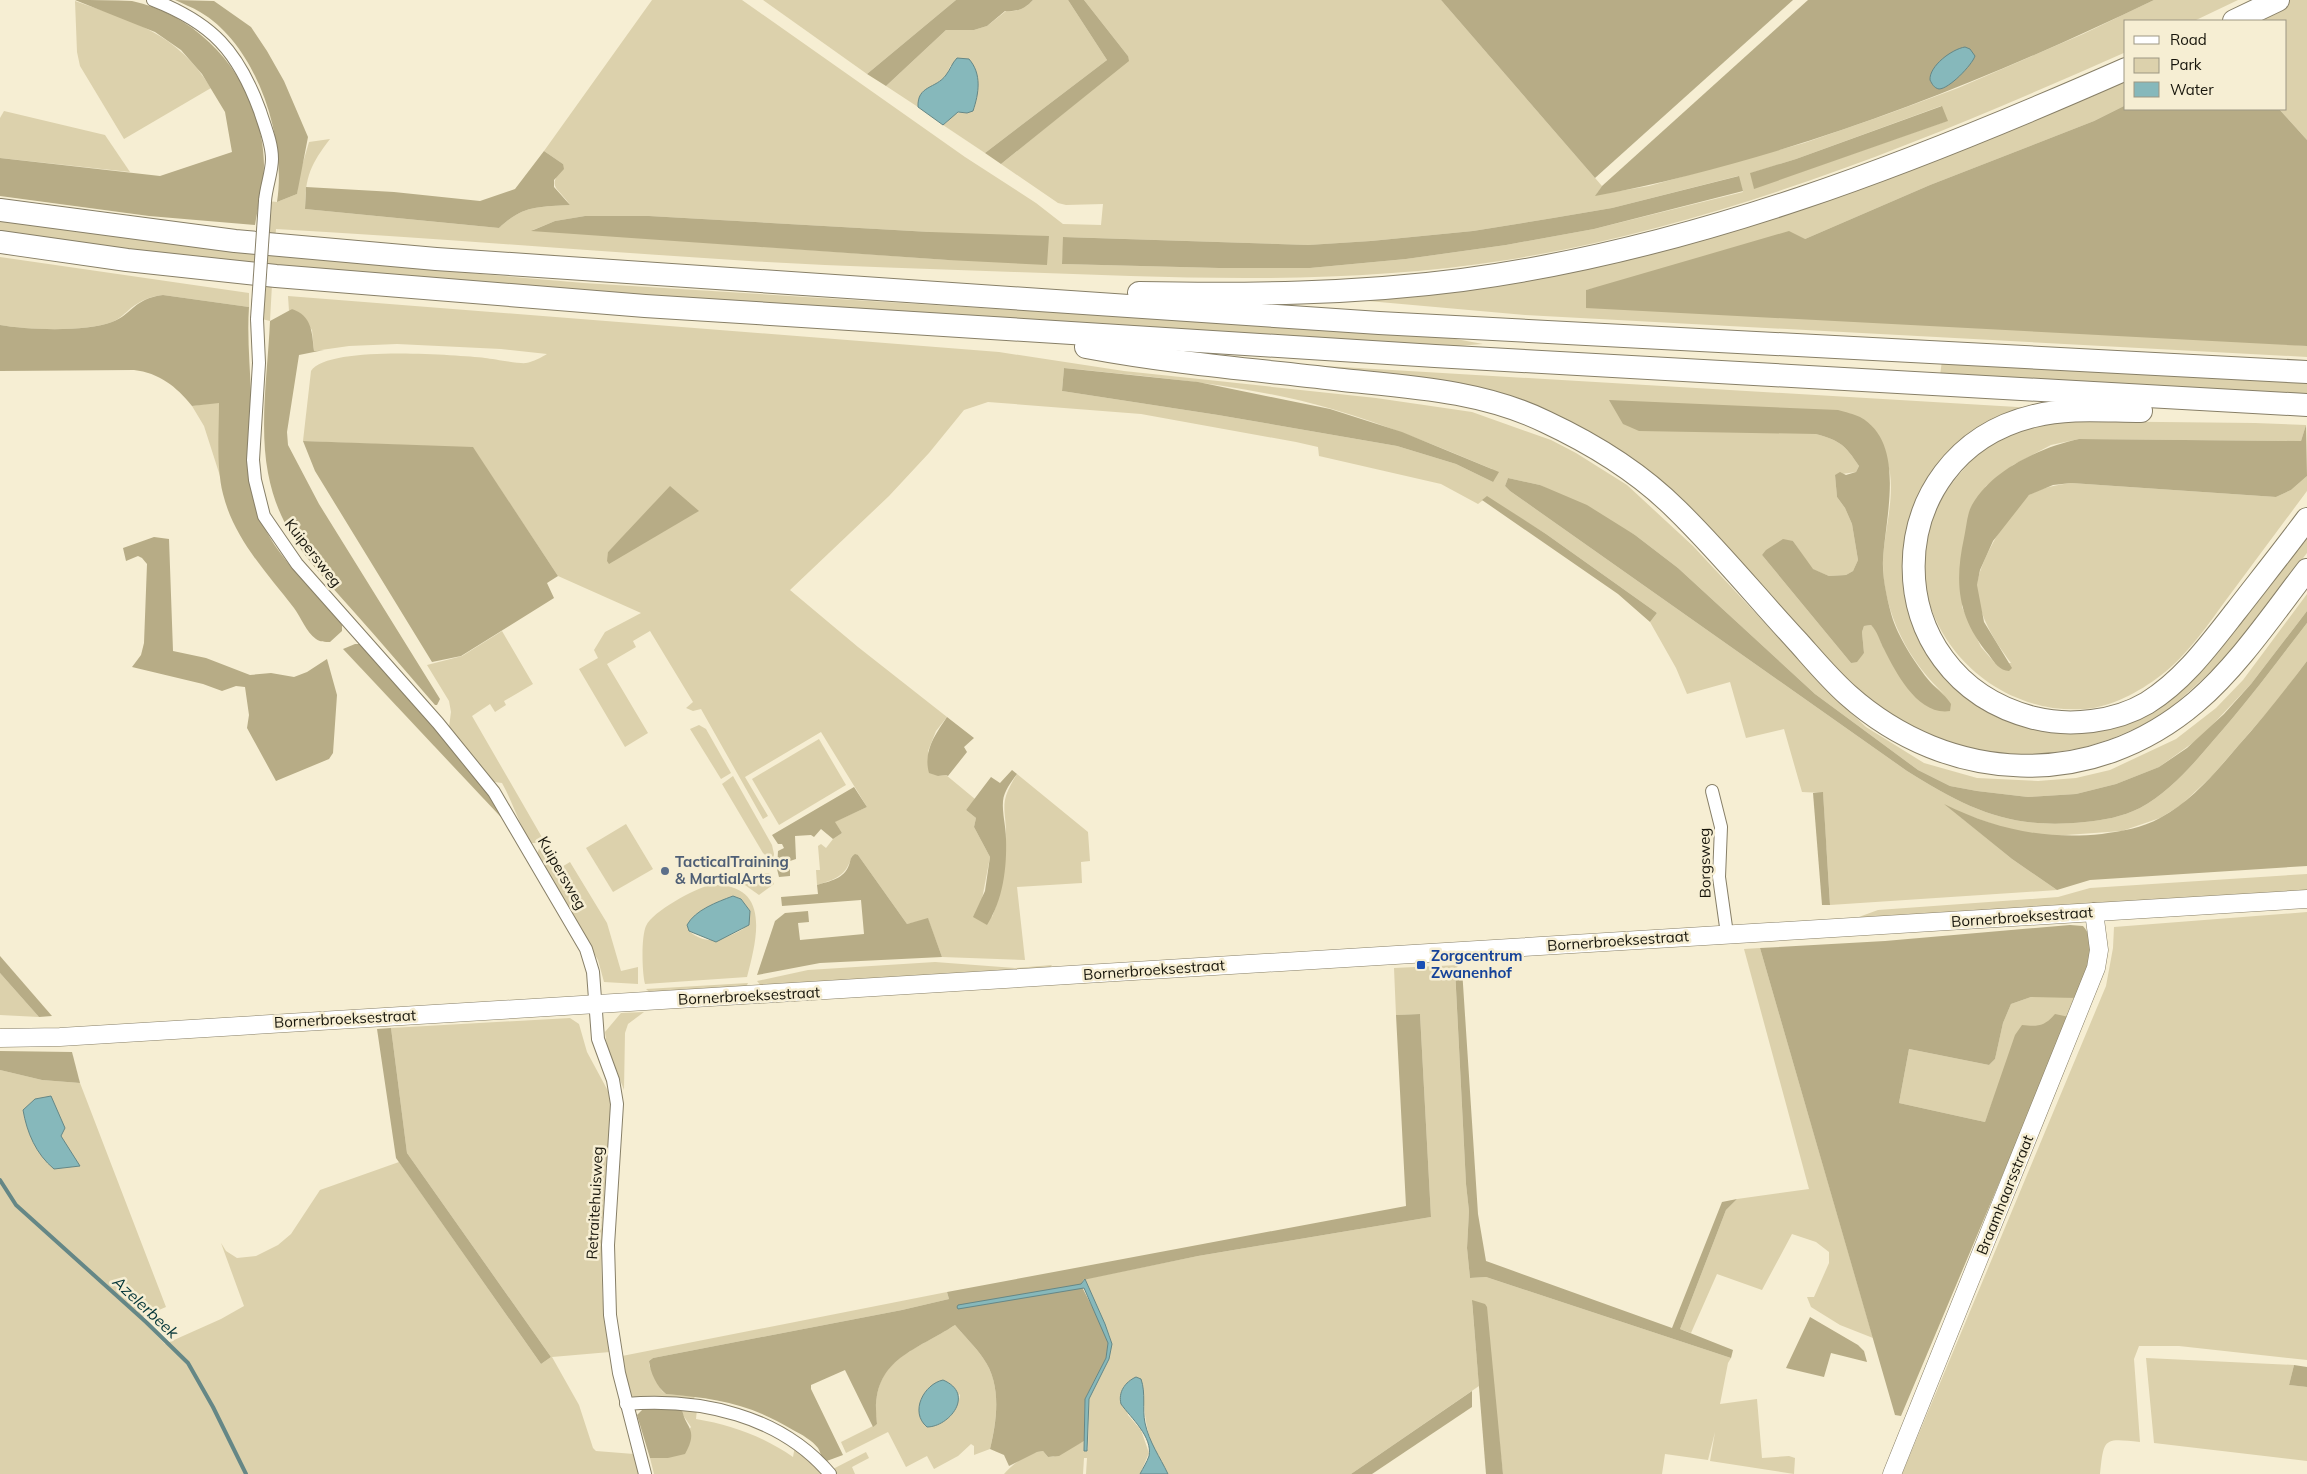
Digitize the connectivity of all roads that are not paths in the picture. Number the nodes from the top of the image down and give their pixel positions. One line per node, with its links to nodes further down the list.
1 (153, 0): 18 (street, Kuipersweg, bridge)
2 (2278, 0): 3 (highway)
3 (2236, 20)
4 (2124, 70): 7 (highway)
5 (0, 210): 7 (highway)
6 (0, 242): 8 (highway)
7 (1044, 300): 9 (highway)
8 (994, 329): 10 (highway); 13 (highway)
9 (2307, 372)
10 (2228, 402): 11 (highway); 12 (highway)
11 (2307, 405)
12 (2307, 519)
13 (2307, 570)
14 (1712, 791): 17 (street, Borgsweg)
15 (2307, 899): 16 (main road, Bornerbroeksestraat)
16 (2094, 912): 17 (main road, Bornerbroeksestraat); 23 (main road, Braamhaarsstraat)
17 (1727, 934): 18 (main road, Bornerbroeksestraat)
18 (596, 1005): 19 (main road, Bornerbroeksestraat); 20 (street, Retraitehuisweg)
19 (0, 1038)
20 (626, 1404): 21 (street, Retraitehuisweg); 22 (street)
21 (645, 1474)
22 (830, 1474)
23 (1892, 1474)

